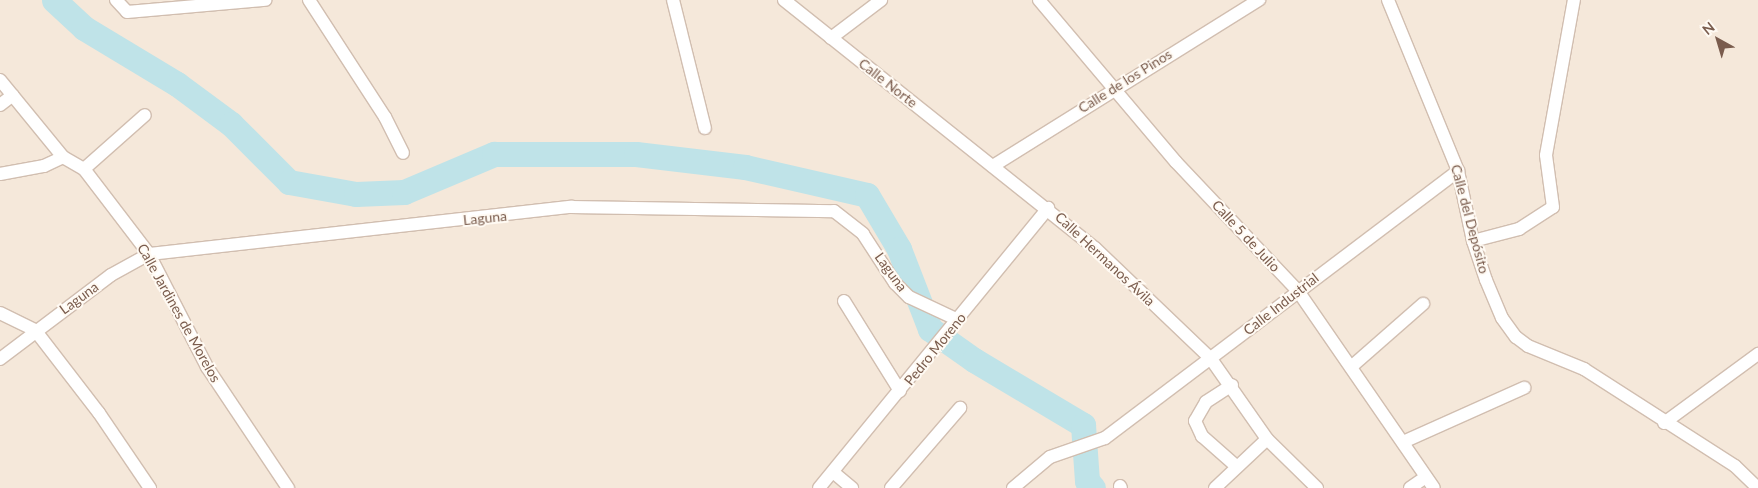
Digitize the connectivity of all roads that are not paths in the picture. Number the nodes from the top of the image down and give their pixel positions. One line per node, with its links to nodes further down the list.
1 (116, 0): 2 (street)
2 (265, 0)
3 (309, 0): 18 (street)
4 (672, 0): 17 (street)
5 (784, 0): 11 (street, Calle Norte)
6 (881, 0): 11 (street)
7 (1039, 0): 13 (street, Calle 5 de Julio)
8 (1259, 0): 13 (street, Calle de los Pinos)
9 (1388, 0): 22 (street, Calle del Depósito)
10 (1574, 0): 25 (street)
11 (831, 38): 20 (street, Calle Norte)
12 (0, 80): 14 (street, Calle Jardines de Morelos)
13 (1114, 88): 20 (street, Calle de los Pinos); 27 (street, Calle 5 de Julio)
14 (13, 95): 15 (street); 19 (street, Calle Jardines de Morelos)
15 (0, 105)
16 (145, 115): 21 (street)
17 (705, 128)
18 (403, 153)
19 (63, 157): 21 (street, Calle Jardines de Morelos); 23 (street)
20 (993, 166): 24 (street, Calle Hermanos Ávila)
21 (84, 169): 26 (street, Calle Jardines de Morelos)
22 (1458, 171): 25 (street, Calle del Depósito); 27 (street, Calle Industrial)
23 (0, 174)
24 (1048, 208): 31 (street, Pedro Moreno); 35 (street, Calle Hermanos Ávila)
25 (1473, 241): 41 (street, Calle del Depósito)
26 (150, 254): 31 (street, Laguna); 32 (street, Laguna); 49 (street, Calle Jardines de Morelos)
27 (1298, 291): 35 (street, Calle Industrial); 36 (street, Calle 5 de Julio)
28 (844, 301): 39 (street)
29 (1423, 304): 36 (street)
30 (0, 313): 32 (street)
31 (958, 320): 39 (street, Pedro Moreno)
32 (35, 330): 34 (street, Laguna); 48 (street)
33 (1758, 354): 41 (street)
34 (0, 359)
35 (1211, 359): 37 (street, Calle Hermanos Ávila); 47 (street, Calle Industrial)
36 (1351, 367): 43 (street, Calle 5 de Julio)
37 (1232, 385): 42 (street, Calle Hermanos Ávila); 44 (street)
38 (1524, 388): 43 (street)
39 (900, 391): 45 (street, Pedro Moreno)
40 (960, 408): 52 (street)
41 (1664, 423): 57 (street, Calle del Depósito)
42 (1267, 439): 44 (street); 54 (street, Calle Hermanos Ávila)
43 (1403, 442): 46 (street, Calle 5 de Julio)
44 (1236, 466): 53 (street)
45 (833, 472): 50 (street, Pedro Moreno); 51 (street)
46 (1426, 477): 55 (street); 56 (street, Calle 5 de Julio)
47 (1016, 486)
48 (150, 488)
49 (288, 488)
50 (819, 488)
51 (852, 488)
52 (891, 488)
53 (1216, 488)
54 (1317, 488)
55 (1410, 488)
56 (1434, 488)
57 (1758, 488)

